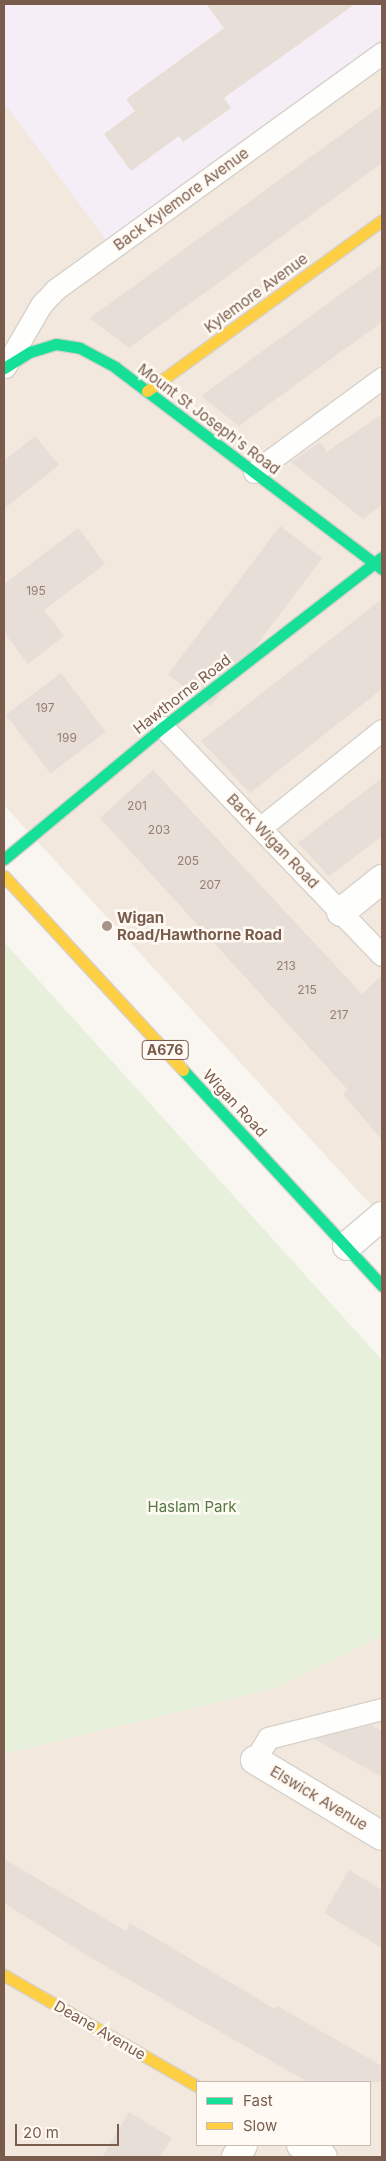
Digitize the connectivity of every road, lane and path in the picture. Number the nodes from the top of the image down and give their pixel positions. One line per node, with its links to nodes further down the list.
1 (382, 53): 3 (lane, Back Kylemore Avenue)
2 (382, 220): 5 (street, Kylemore Avenue)
3 (4, 367): 5 (street, Mount St Joseph's Road)
4 (382, 378): 6 (lane)
5 (147, 391): 6 (street, Mount St Joseph's Road)
6 (254, 472): 7 (street, Mount St Joseph's Road)
7 (380, 563): 8 (street, Hawthorne Road)
8 (163, 727): 10 (lane, Back Wigan Road); 11 (street, Hawthorne Road)
9 (382, 730): 10 (lane)
10 (260, 828): 14 (lane, Back Wigan Road)
11 (4, 858)
12 (4, 876): 17 (street, Wigan Road / A676)
13 (382, 879): 14 (street)
14 (341, 912): 15 (lane, Back Wigan Road)
15 (382, 955)
16 (382, 1216): 17 (street)
17 (347, 1246): 18 (street, Wigan Road / A676)
18 (382, 1286)
19 (382, 1709): 20 (lane)
20 (255, 1760): 21 (street, Elswick Avenue)
21 (382, 1836)
22 (4, 1975): 23 (street, Deane Avenue)
23 (196, 2085)
24 (243, 2146): 26 (street)
25 (303, 2146): 27 (street)
26 (236, 2157)
27 (323, 2157)

